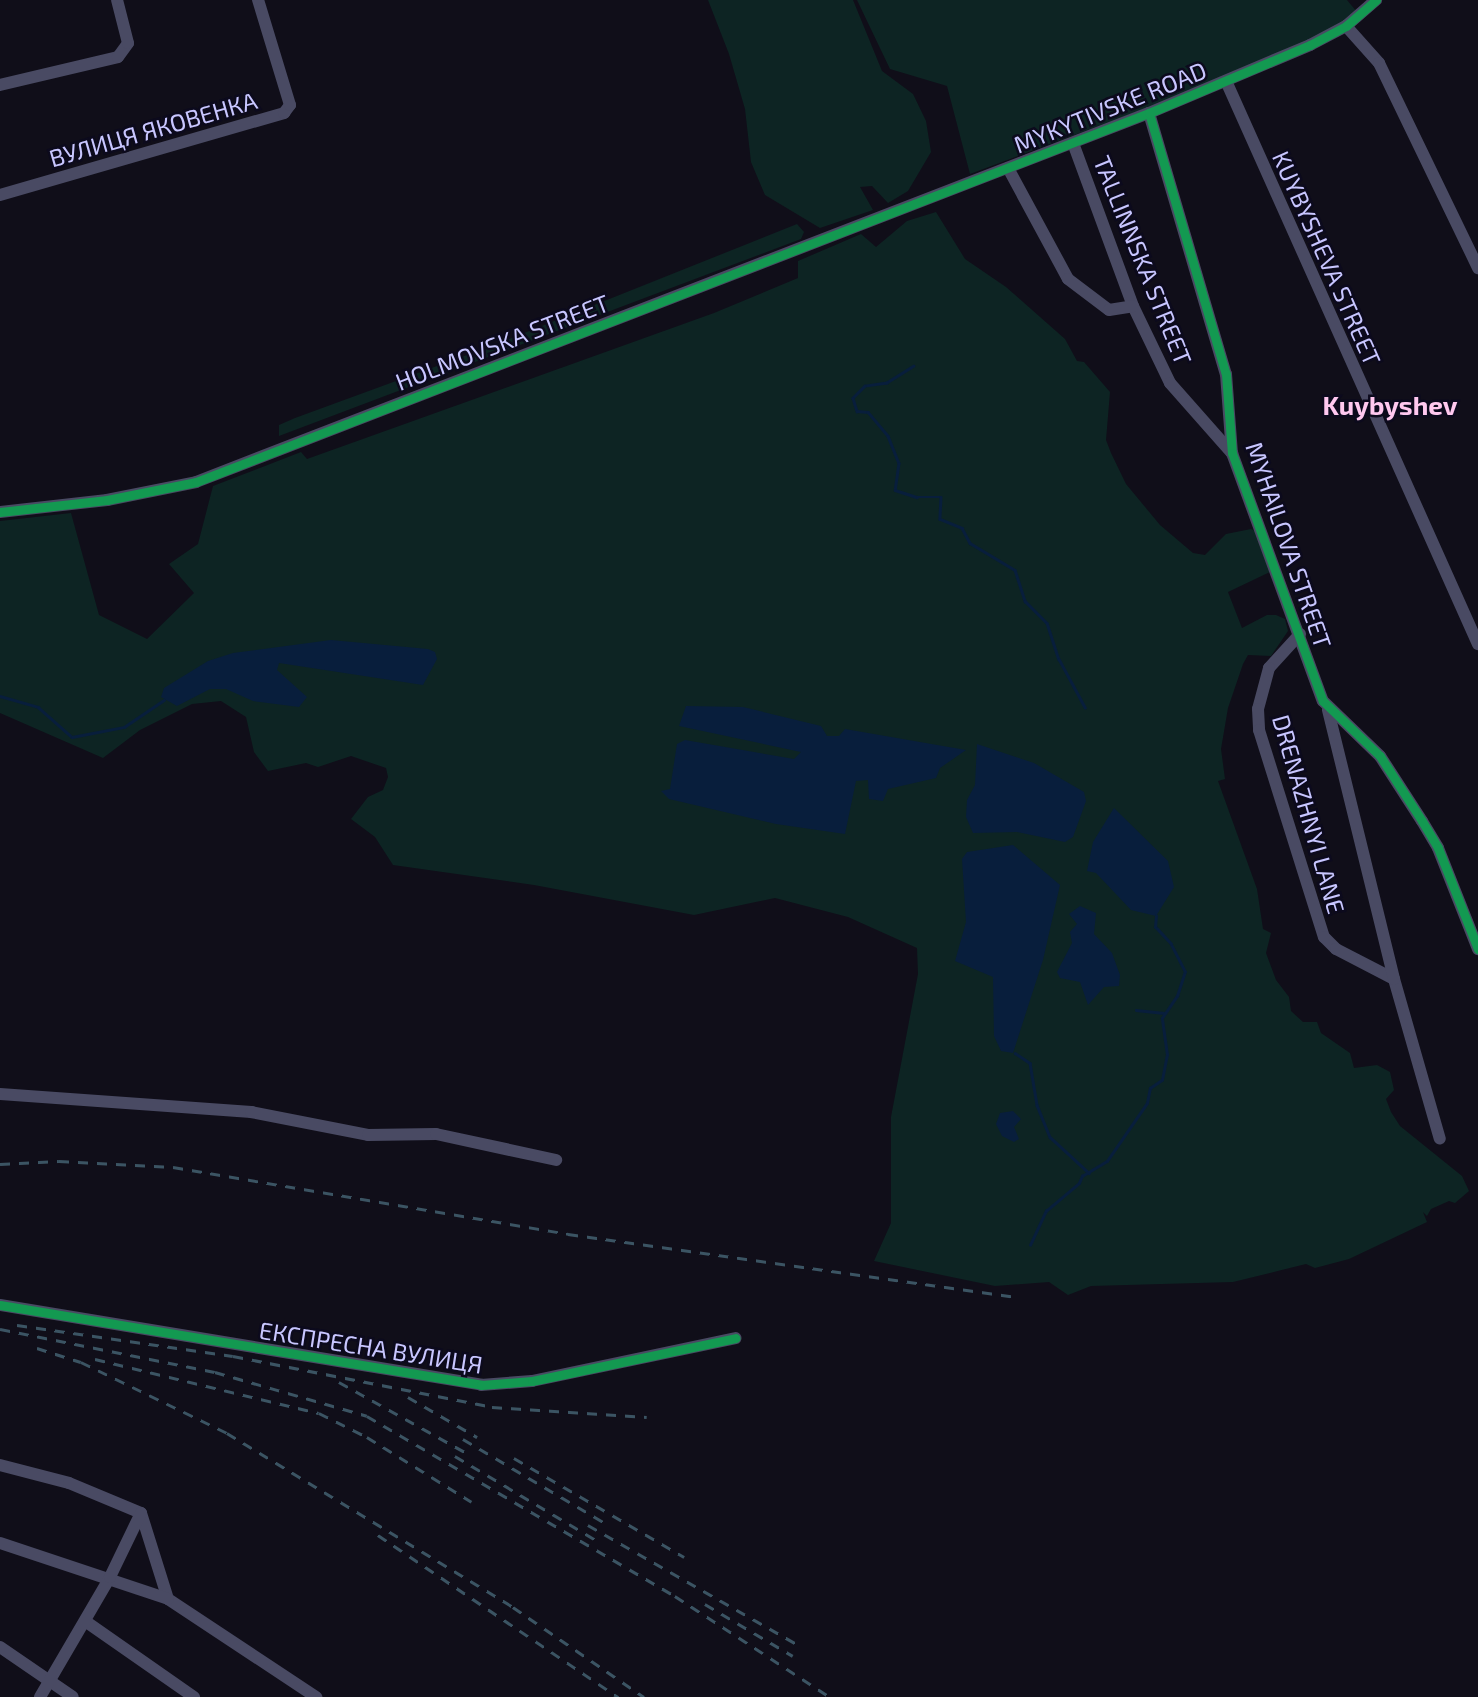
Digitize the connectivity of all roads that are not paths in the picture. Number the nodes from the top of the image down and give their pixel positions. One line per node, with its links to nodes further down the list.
1 (117, 0): 6 (street)
2 (258, 0): 10 (street, ВУЛИЦЯ ЯКОВЕНКА)
3 (1376, 0): 4 (street, MYKYTIVSKE ROAD)
4 (1346, 26): 5 (street, MYKYTIVSKE ROAD); 11 (street)
5 (1226, 81): 7 (street, MYKYTIVSKE ROAD); 16 (street, KUYBYSHEVA STREET)
6 (0, 85)
7 (1149, 113): 8 (street, MYKYTIVSKE ROAD); 13 (street, MYHAILOVA STREET)
8 (1073, 143): 9 (street, MYKYTIVSKE ROAD); 12 (street, TALLINNSKA STREET)
9 (1007, 168): 12 (street); 14 (street, HOLMOVSKA STREET)
10 (0, 195)
11 (1478, 268)
12 (1133, 306): 13 (street, TALLINNSKA STREET)
13 (1232, 453): 15 (street, MYHAILOVA STREET)
14 (0, 512)
15 (1300, 634): 17 (street, MYHAILOVA STREET); 19 (street, DRENAZHNYI LANE)
16 (1478, 644)
17 (1328, 709): 18 (street, MYHAILOVA STREET); 19 (street)
18 (1478, 949)
19 (1394, 979): 21 (street)
20 (0, 1094): 22 (street)
21 (1440, 1139)
22 (556, 1160)
23 (0, 1306): 24 (street, ЕКСПРЕСНА ВУЛИЦЯ)
24 (736, 1338)
25 (0, 1465): 26 (street)
26 (141, 1513): 28 (street); 29 (street)
27 (0, 1544): 28 (street)
28 (110, 1577): 29 (street); 30 (street)
29 (168, 1599): 36 (street)
30 (85, 1621): 32 (street); 35 (street)
31 (0, 1647): 32 (street)
32 (51, 1681): 33 (street); 34 (street)
33 (40, 1697)
34 (74, 1697)
35 (194, 1697)
36 (316, 1697)

